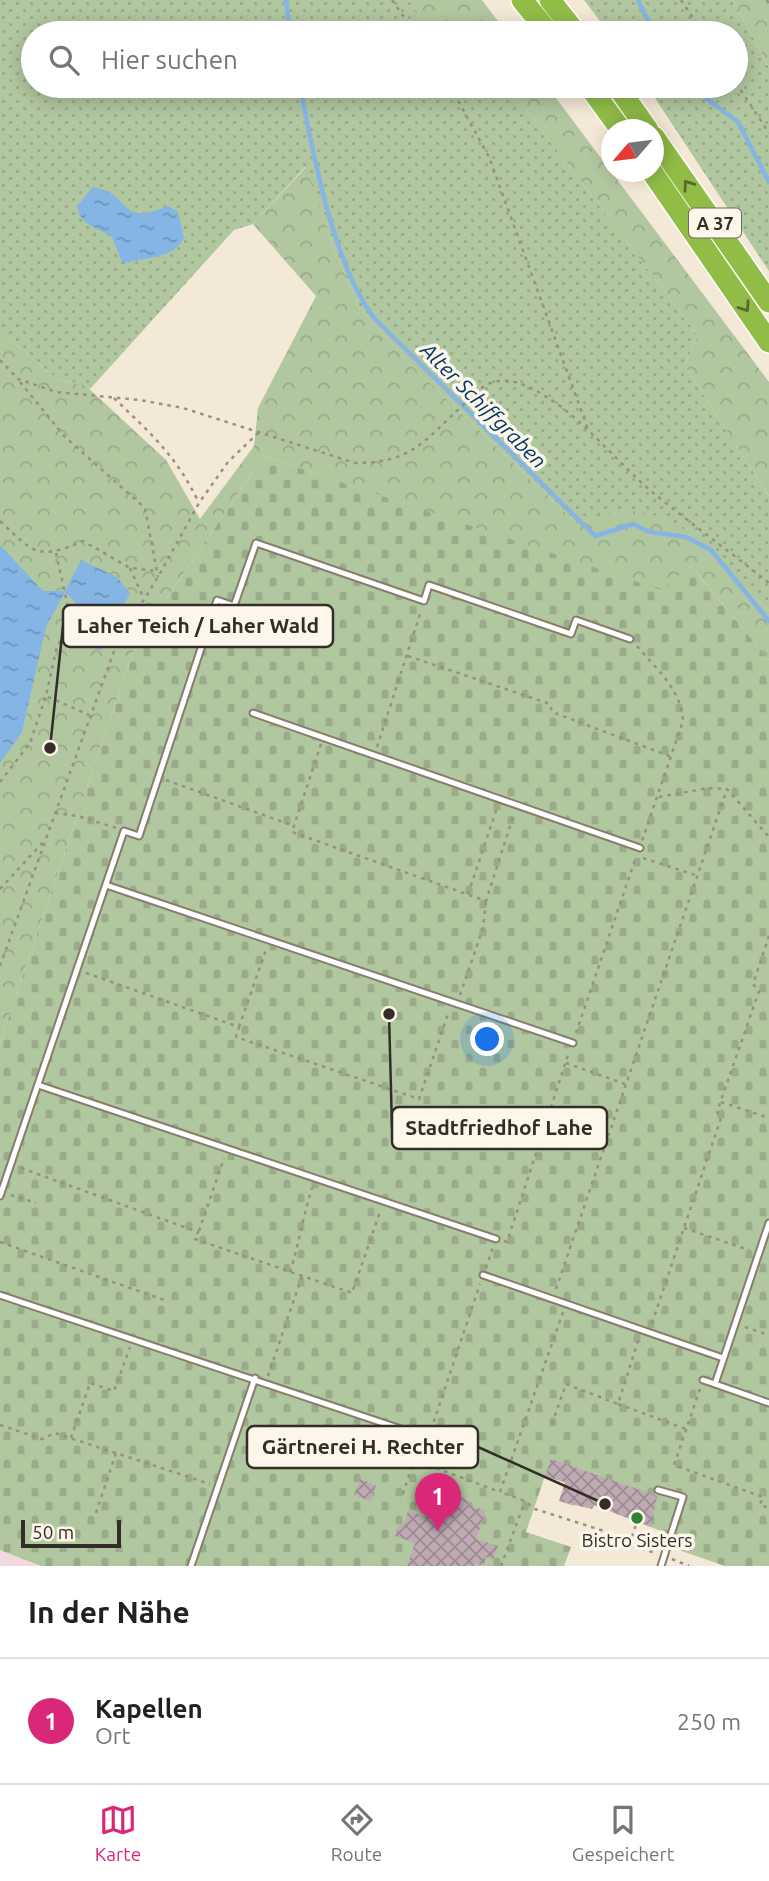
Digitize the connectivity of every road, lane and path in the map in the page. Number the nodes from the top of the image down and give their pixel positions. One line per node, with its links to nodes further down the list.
1 (392, 0): 7 (path)
2 (522, 0): 8 (highway)
3 (550, 0): 9 (highway)
4 (681, 0): 10 (path)
5 (766, 0): 6 (path)
6 (769, 5)
7 (407, 21)
8 (539, 21)
9 (567, 21)
10 (695, 21)
11 (457, 98): 26 (path)
12 (598, 98): 15 (highway)
13 (625, 98): 16 (highway)
14 (746, 98): 17 (path)
15 (613, 119)
16 (640, 119)
17 (769, 133)
18 (664, 153): 20 (highway, A 37, one-way to 18)
19 (659, 182): 21 (highway, A 37, one-way to 21)
20 (769, 302)
21 (769, 342)
22 (0, 360): 23 (path)
23 (18, 379): 24 (path); 31 (path)
24 (114, 398): 25 (path); 27 (path)
25 (259, 432): 26 (path); 27 (path)
26 (589, 432): 33 (path)
27 (198, 503): 32 (path)
28 (0, 521): 29 (path)
29 (56, 553): 30 (path); 38 (path)
30 (130, 568): 31 (path); 34 (path)
31 (157, 571): 32 (path)
32 (158, 577): 34 (path)
33 (769, 583)
34 (144, 599): 40 (path)
35 (424, 601): 36 (lane); 37 (path); 44 (lane)
36 (630, 639): 43 (path)
37 (408, 656): 42 (path); 43 (path)
38 (46, 696): 40 (path); 45 (path)
39 (253, 713): 41 (lane)
40 (89, 715): 50 (path)
41 (324, 737): 42 (lane); 51 (path)
42 (375, 753): 48 (lane)
43 (673, 757): 47 (path)
44 (158, 777): 51 (path); 52 (lane)
45 (0, 782)
46 (727, 789): 47 (path); 53 (path); 57 (path)
47 (659, 797): 55 (path)
48 (500, 798): 49 (lane); 60 (path)
49 (517, 804): 55 (lane); 61 (path)
50 (55, 813): 52 (path); 54 (path)
51 (294, 826): 60 (path)
52 (124, 831): 58 (lane)
53 (769, 837)
54 (48, 838): 59 (path); 64 (path)
55 (640, 848): 56 (path)
56 (637, 856): 57 (path); 68 (path)
57 (698, 876): 71 (path)
58 (106, 885): 63 (lane); 65 (lane)
59 (0, 889)
60 (468, 894): 61 (path)
61 (486, 901): 66 (path)
62 (769, 936): 72 (path)
63 (270, 940): 66 (lane); 67 (path)
64 (0, 966)
65 (76, 970): 67 (path); 70 (lane)
66 (454, 1003): 67 (path); 68 (lane)
67 (239, 1027)
68 (573, 1042): 69 (path)
69 (566, 1063): 71 (path); 83 (path)
70 (38, 1085): 74 (lane); 75 (lane)
71 (626, 1085): 90 (path)
72 (721, 1102): 73 (path); 81 (path)
73 (769, 1118)
74 (228, 1148): 76 (lane); 82 (path)
75 (11, 1164): 77 (lane); 82 (path)
76 (316, 1177): 78 (lane); 86 (path)
77 (1, 1194): 79 (path)
78 (384, 1199): 83 (lane); 88 (path)
79 (36, 1203)
80 (769, 1223): 85 (lane)
81 (684, 1228): 85 (path); 95 (path)
82 (198, 1232): 86 (path)
83 (496, 1239): 87 (path)
84 (0, 1242): 91 (path)
85 (759, 1254): 93 (lane)
86 (290, 1272): 88 (path)
87 (483, 1275): 90 (lane); 109 (path)
88 (302, 1276): 101 (path)
89 (0, 1294): 97 (lane)
90 (554, 1298): 92 (lane)
91 (167, 1301)
92 (566, 1303): 94 (lane); 114 (path)
93 (735, 1324): 96 (path); 98 (lane)
94 (642, 1329): 95 (lane); 104 (path)
95 (650, 1331): 98 (lane)
96 (769, 1335)
97 (133, 1338): 99 (lane); 108 (path)
98 (723, 1359): 102 (lane)
99 (255, 1378): 101 (lane); 112 (lane)
100 (703, 1380): 102 (lane); 107 (path)
101 (266, 1382): 109 (lane)
102 (715, 1384): 103 (lane)
103 (769, 1403)
104 (618, 1404): 105 (path); 107 (path)
105 (552, 1424)
106 (0, 1425): 108 (path)
107 (686, 1429): 117 (path)
108 (71, 1438): 110 (path)
109 (428, 1438): 111 (path)
110 (116, 1452): 112 (path); 118 (path)
111 (421, 1462): 114 (path); 115 (path)
112 (216, 1487): 122 (lane)
113 (658, 1490): 121 (lane)
114 (500, 1492): 116 (path)
115 (403, 1494)
116 (525, 1501): 120 (path); 123 (path)
117 (769, 1508)
118 (96, 1513)
119 (637, 1522): 120 (path)
120 (629, 1545): 121 (path)
121 (664, 1556): 124 (lane); 125 (path)
122 (191, 1566)
123 (501, 1566)
124 (661, 1566)
125 (689, 1566)

